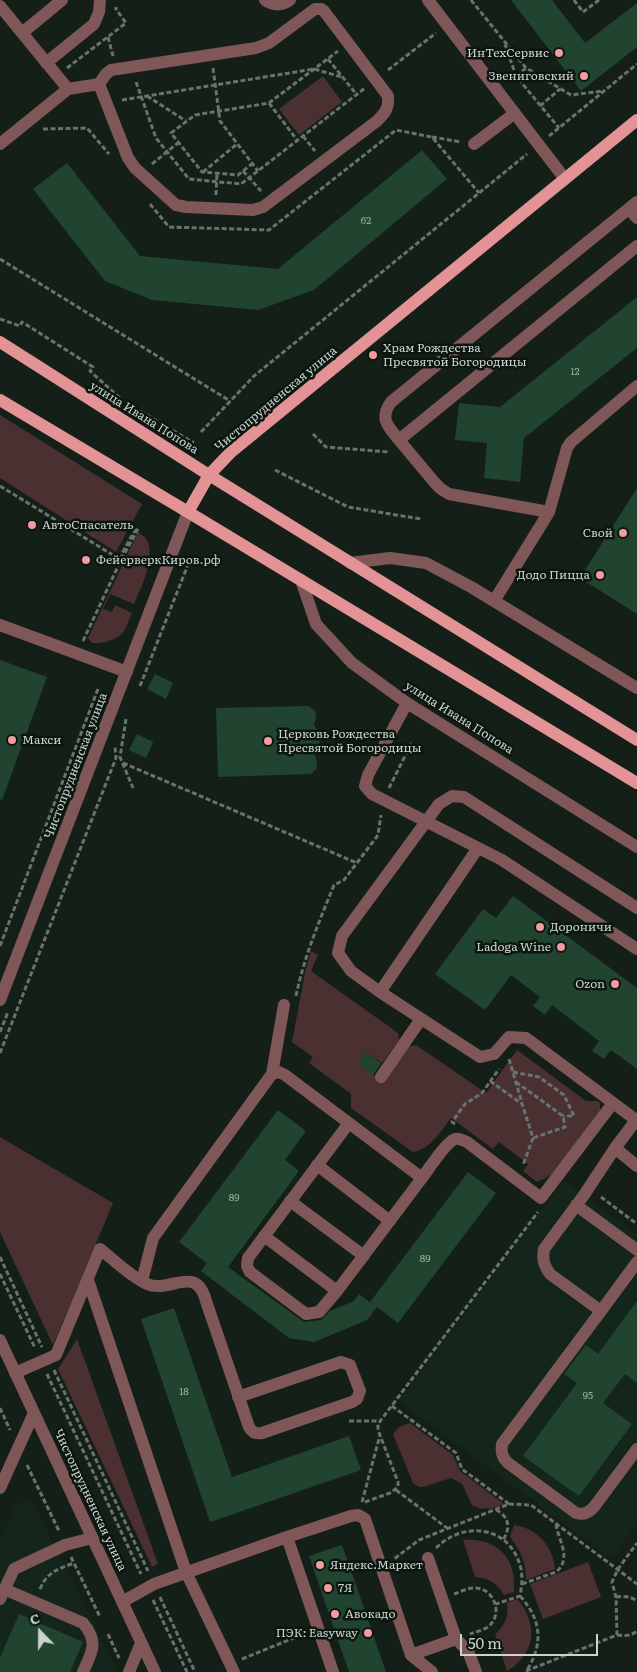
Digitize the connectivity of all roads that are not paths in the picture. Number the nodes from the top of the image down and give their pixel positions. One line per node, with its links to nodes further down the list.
1 (62, 0): 7 (street)
2 (100, 0): 8 (street)
3 (265, 0): 4 (street)
4 (290, 0)
5 (428, 0): 11 (street)
6 (0, 6): 7 (street)
7 (22, 33): 8 (street)
8 (46, 63): 10 (street)
9 (99, 84): 9 (street); 10 (street)
10 (68, 89): 13 (street)
11 (514, 113): 14 (street); 15 (street)
12 (637, 120): 15 (main road, Чистопрудненская улица)
13 (0, 144)
14 (474, 144)
15 (565, 179): 22 (main road, Чистопрудненская улица)
16 (634, 210): 21 (street)
17 (637, 246): 21 (street)
18 (0, 342): 22 (main road, улица Ивана Попова)
19 (637, 386): 24 (street)
20 (0, 400): 23 (main road)
21 (399, 440): 24 (street)
22 (209, 475): 23 (main road, Чистопрудненская улица); 25 (main road, улица Ивана Попова)
23 (188, 512): 26 (main road); 29 (street, Чистопрудненская улица)
24 (549, 512): 27 (street)
25 (350, 563): 27 (street); 32 (main road, улица Ивана Попова)
26 (301, 580): 31 (street, улица Ивана Попова); 33 (main road)
27 (494, 601): 30 (street)
28 (0, 625): 29 (street)
29 (127, 672): 40 (street, Чистопрудненская улица)
30 (637, 688)
31 (407, 703): 34 (street); 35 (street, улица Ивана Попова)
32 (637, 740)
33 (637, 783)
34 (427, 822): 36 (street); 37 (street); 39 (street)
35 (637, 847)
36 (478, 848): 38 (street); 39 (street)
37 (637, 908)
38 (637, 949)
39 (380, 992): 42 (street)
40 (0, 1000)
41 (290, 1005): 43 (street)
42 (421, 1020): 44 (street); 45 (street)
43 (272, 1074): 47 (street); 60 (street)
44 (381, 1077)
45 (613, 1103): 46 (street); 51 (street)
46 (637, 1119): 48 (street)
47 (349, 1123): 49 (street); 51 (street)
48 (614, 1148): 50 (street); 53 (street)
49 (317, 1165): 52 (street); 54 (street)
50 (637, 1166)
51 (422, 1178): 54 (street)
52 (290, 1201): 55 (street); 57 (street)
53 (576, 1205): 56 (street); 62 (street)
54 (390, 1220): 57 (street)
55 (264, 1236): 61 (street); 61 (street)
56 (637, 1250)
57 (364, 1256): 61 (street)
58 (637, 1262): 62 (street)
59 (88, 1280): 60 (street); 64 (street); 72 (street)
60 (142, 1281): 65 (street)
61 (337, 1291)
62 (601, 1311): 67 (street)
63 (0, 1340): 64 (street, Чистопрудненская улица)
64 (15, 1373): 66 (street, Чистопрудненская улица)
65 (238, 1397): 65 (street)
66 (34, 1412): 68 (street); 70 (street, Чистопрудненская улица)
67 (637, 1449)
68 (0, 1488)
69 (287, 1537): 72 (street); 77 (street); 82 (street)
70 (92, 1538): 73 (street); 74 (street, Чистопрудненская улица)
71 (428, 1558): 75 (street)
72 (186, 1572): 74 (street); 78 (street)
73 (2, 1594): 79 (street)
74 (122, 1602): 76 (street, Чистопрудненская улица)
75 (456, 1639): 77 (street); 84 (street)
76 (141, 1643): 80 (street); 81 (street, Чистопрудненская улица)
77 (411, 1655): 83 (street)
78 (232, 1668)
79 (83, 1672)
80 (130, 1672)
81 (155, 1672)
82 (333, 1672)
83 (432, 1672)
84 (476, 1672)

